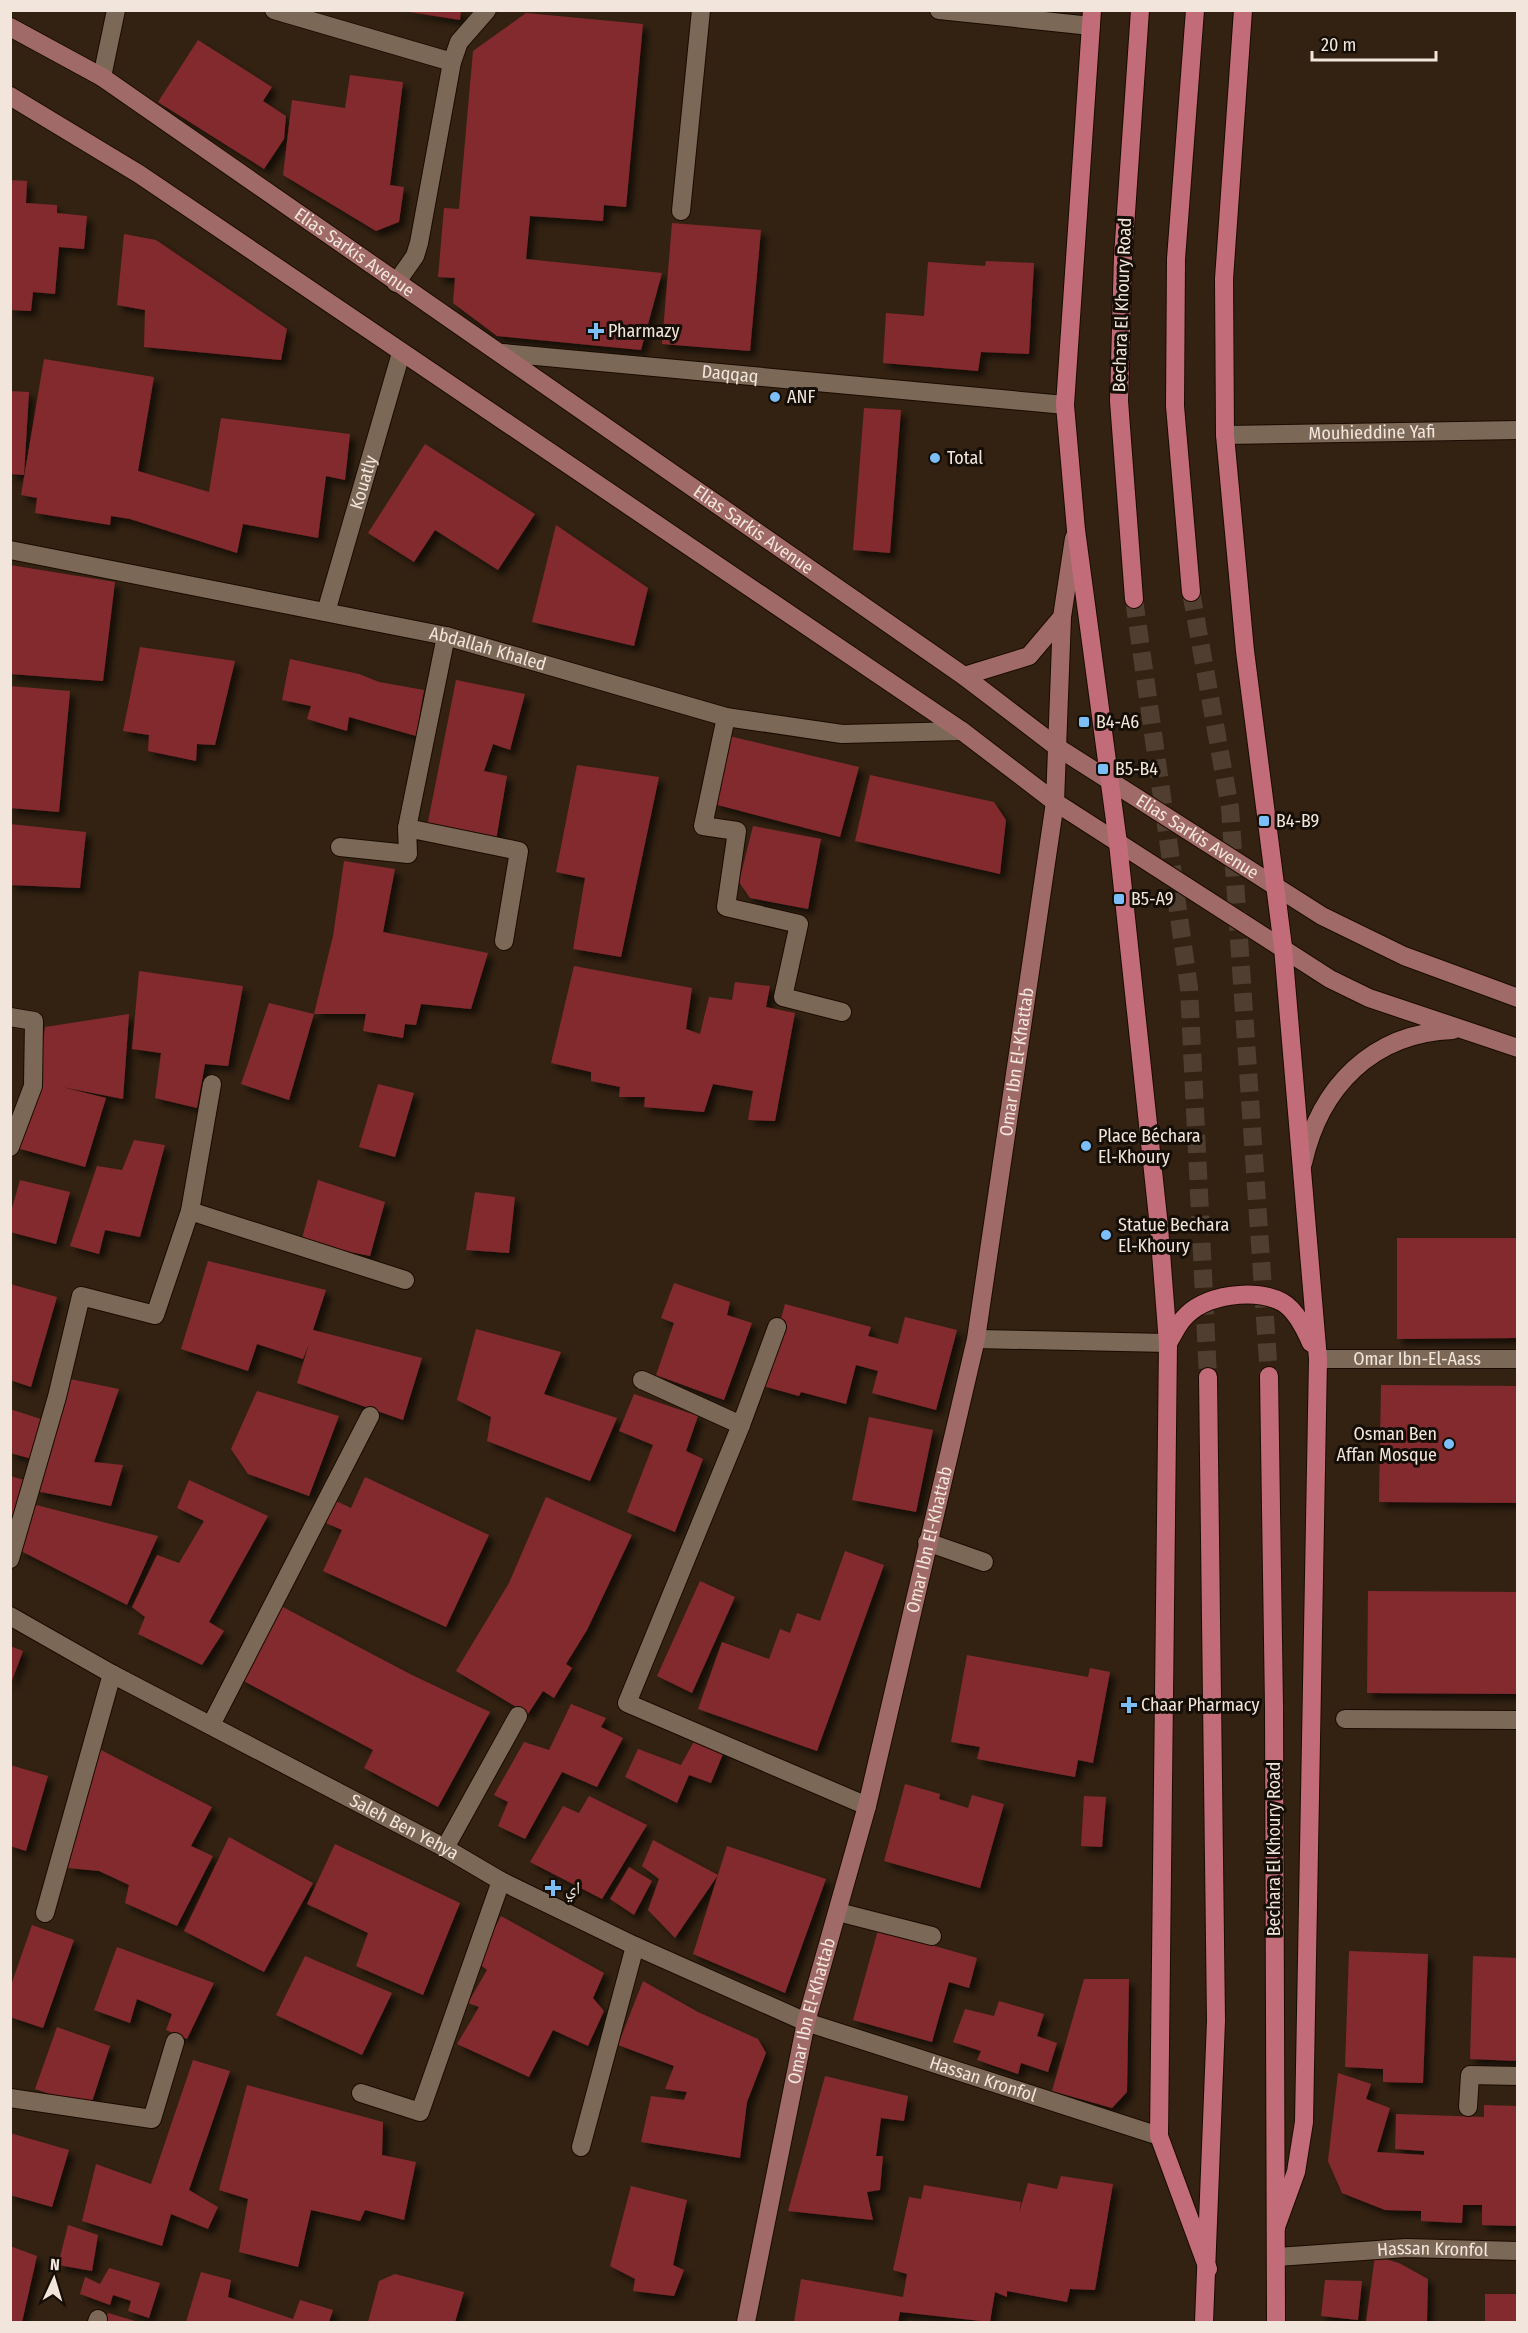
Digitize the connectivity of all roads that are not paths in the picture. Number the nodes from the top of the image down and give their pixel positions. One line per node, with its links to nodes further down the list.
1 (116, 10): 12 (street)
2 (274, 10): 11 (street)
3 (486, 10): 11 (street)
4 (701, 10): 14 (street)
5 (939, 10): 9 (street)
6 (1140, 10): 24 (main road, Bechara El Khoury Road)
7 (1195, 10): 23 (main road)
8 (1243, 10): 20 (main road)
9 (1091, 18): 18 (main road)
10 (10, 27): 12 (main road, Elias Sarkis Avenue)
11 (452, 62): 15 (street)
12 (102, 77): 15 (main road, Elias Sarkis Avenue)
13 (10, 96): 16 (main road)
14 (681, 211)
15 (396, 283): 17 (main road, Elias Sarkis Avenue)
16 (401, 353): 25 (street, Kouatly); 30 (main road)
17 (502, 353): 18 (street, Daqqaq); 28 (main road, Elias Sarkis Avenue)
18 (1065, 405): 21 (main road)
19 (1518, 430): 20 (street, Mouhieddine Yafi)
20 (1225, 435): 37 (main road)
21 (1076, 530): 26 (main road); 32 (main road)
22 (10, 550): 25 (street, Abdallah Khaled)
23 (1191, 592)
24 (1134, 599)
25 (326, 612): 27 (street, Abdallah Khaled)
26 (1062, 617): 28 (main road); 31 (main road, Omar Ibn El-Khattab)
27 (446, 636): 29 (street, Abdallah Khaled); 34 (street)
28 (964, 676): 31 (main road, Elias Sarkis Avenue)
29 (726, 717): 30 (street, Abdallah Khaled); 41 (street)
30 (962, 731): 33 (main road)
31 (1057, 747): 32 (main road, Elias Sarkis Avenue); 33 (main road, Omar Ibn El-Khattab)
32 (1111, 780): 35 (main road); 37 (main road, Elias Sarkis Avenue)
33 (1055, 802): 35 (main road); 51 (main road, Omar Ibn El-Khattab)
34 (407, 828): 36 (street); 38 (street)
35 (1118, 843): 39 (main road); 52 (main road)
36 (340, 847)
37 (1276, 886): 39 (main road); 40 (main road, Elias Sarkis Avenue)
38 (504, 941)
39 (1283, 947): 43 (main road); 47 (main road)
40 (1518, 998)
41 (842, 1012)
42 (10, 1017): 46 (street)
43 (1464, 1029): 44 (main road); 47 (main road)
44 (1518, 1048)
45 (212, 1084): 48 (street)
46 (10, 1147)
47 (1300, 1173): 53 (main road)
48 (190, 1211): 49 (street); 61 (street)
49 (405, 1280)
50 (777, 1327): 59 (street)
51 (976, 1339): 52 (street); 60 (main road, Omar Ibn El-Khattab)
52 (1168, 1343): 53 (main road); 82 (main road)
53 (1318, 1359): 54 (street, Omar Ibn-El-Aass); 84 (main road)
54 (1518, 1359)
55 (1269, 1376): 84 (main road, Bechara El Khoury Road)
56 (1208, 1377): 87 (main road)
57 (642, 1380): 59 (street)
58 (370, 1416): 68 (street)
59 (741, 1425): 69 (street)
60 (927, 1542): 62 (street); 69 (main road, Omar Ibn El-Khattab)
61 (10, 1559)
62 (984, 1562)
63 (10, 1616): 64 (street, Saleh Ben Yehya)
64 (112, 1674): 68 (street, Saleh Ben Yehya); 73 (street)
65 (518, 1716): 70 (street)
66 (1345, 1719): 67 (street)
67 (1518, 1720)
68 (211, 1725): 70 (street, Saleh Ben Yehya)
69 (867, 1806): 72 (main road, Omar Ibn El-Khattab)
70 (445, 1848): 71 (street, Saleh Ben Yehya)
71 (501, 1881): 75 (street, Saleh Ben Yehya); 79 (street)
72 (838, 1912): 74 (street); 76 (main road, Omar Ibn El-Khattab)
73 (45, 1913)
74 (932, 1936)
75 (635, 1946): 76 (street, Saleh Ben Yehya); 83 (street)
76 (806, 2022): 82 (street, Hassan Kronfol); 88 (main road, Omar Ibn El-Khattab)
77 (176, 2042): 80 (street)
78 (1518, 2076): 81 (street)
79 (361, 2093)
80 (10, 2098)
81 (1468, 2107)
82 (1159, 2136): 87 (main road)
83 (581, 2147)
84 (1276, 2227): 86 (main road, Bechara El Khoury Road)
85 (1518, 2251): 86 (street, Hassan Kronfol)
86 (1277, 2257): 90 (main road, Bechara El Khoury Road)
87 (1208, 2269): 89 (main road)
88 (746, 2322)
89 (1204, 2322)
90 (1276, 2322)

